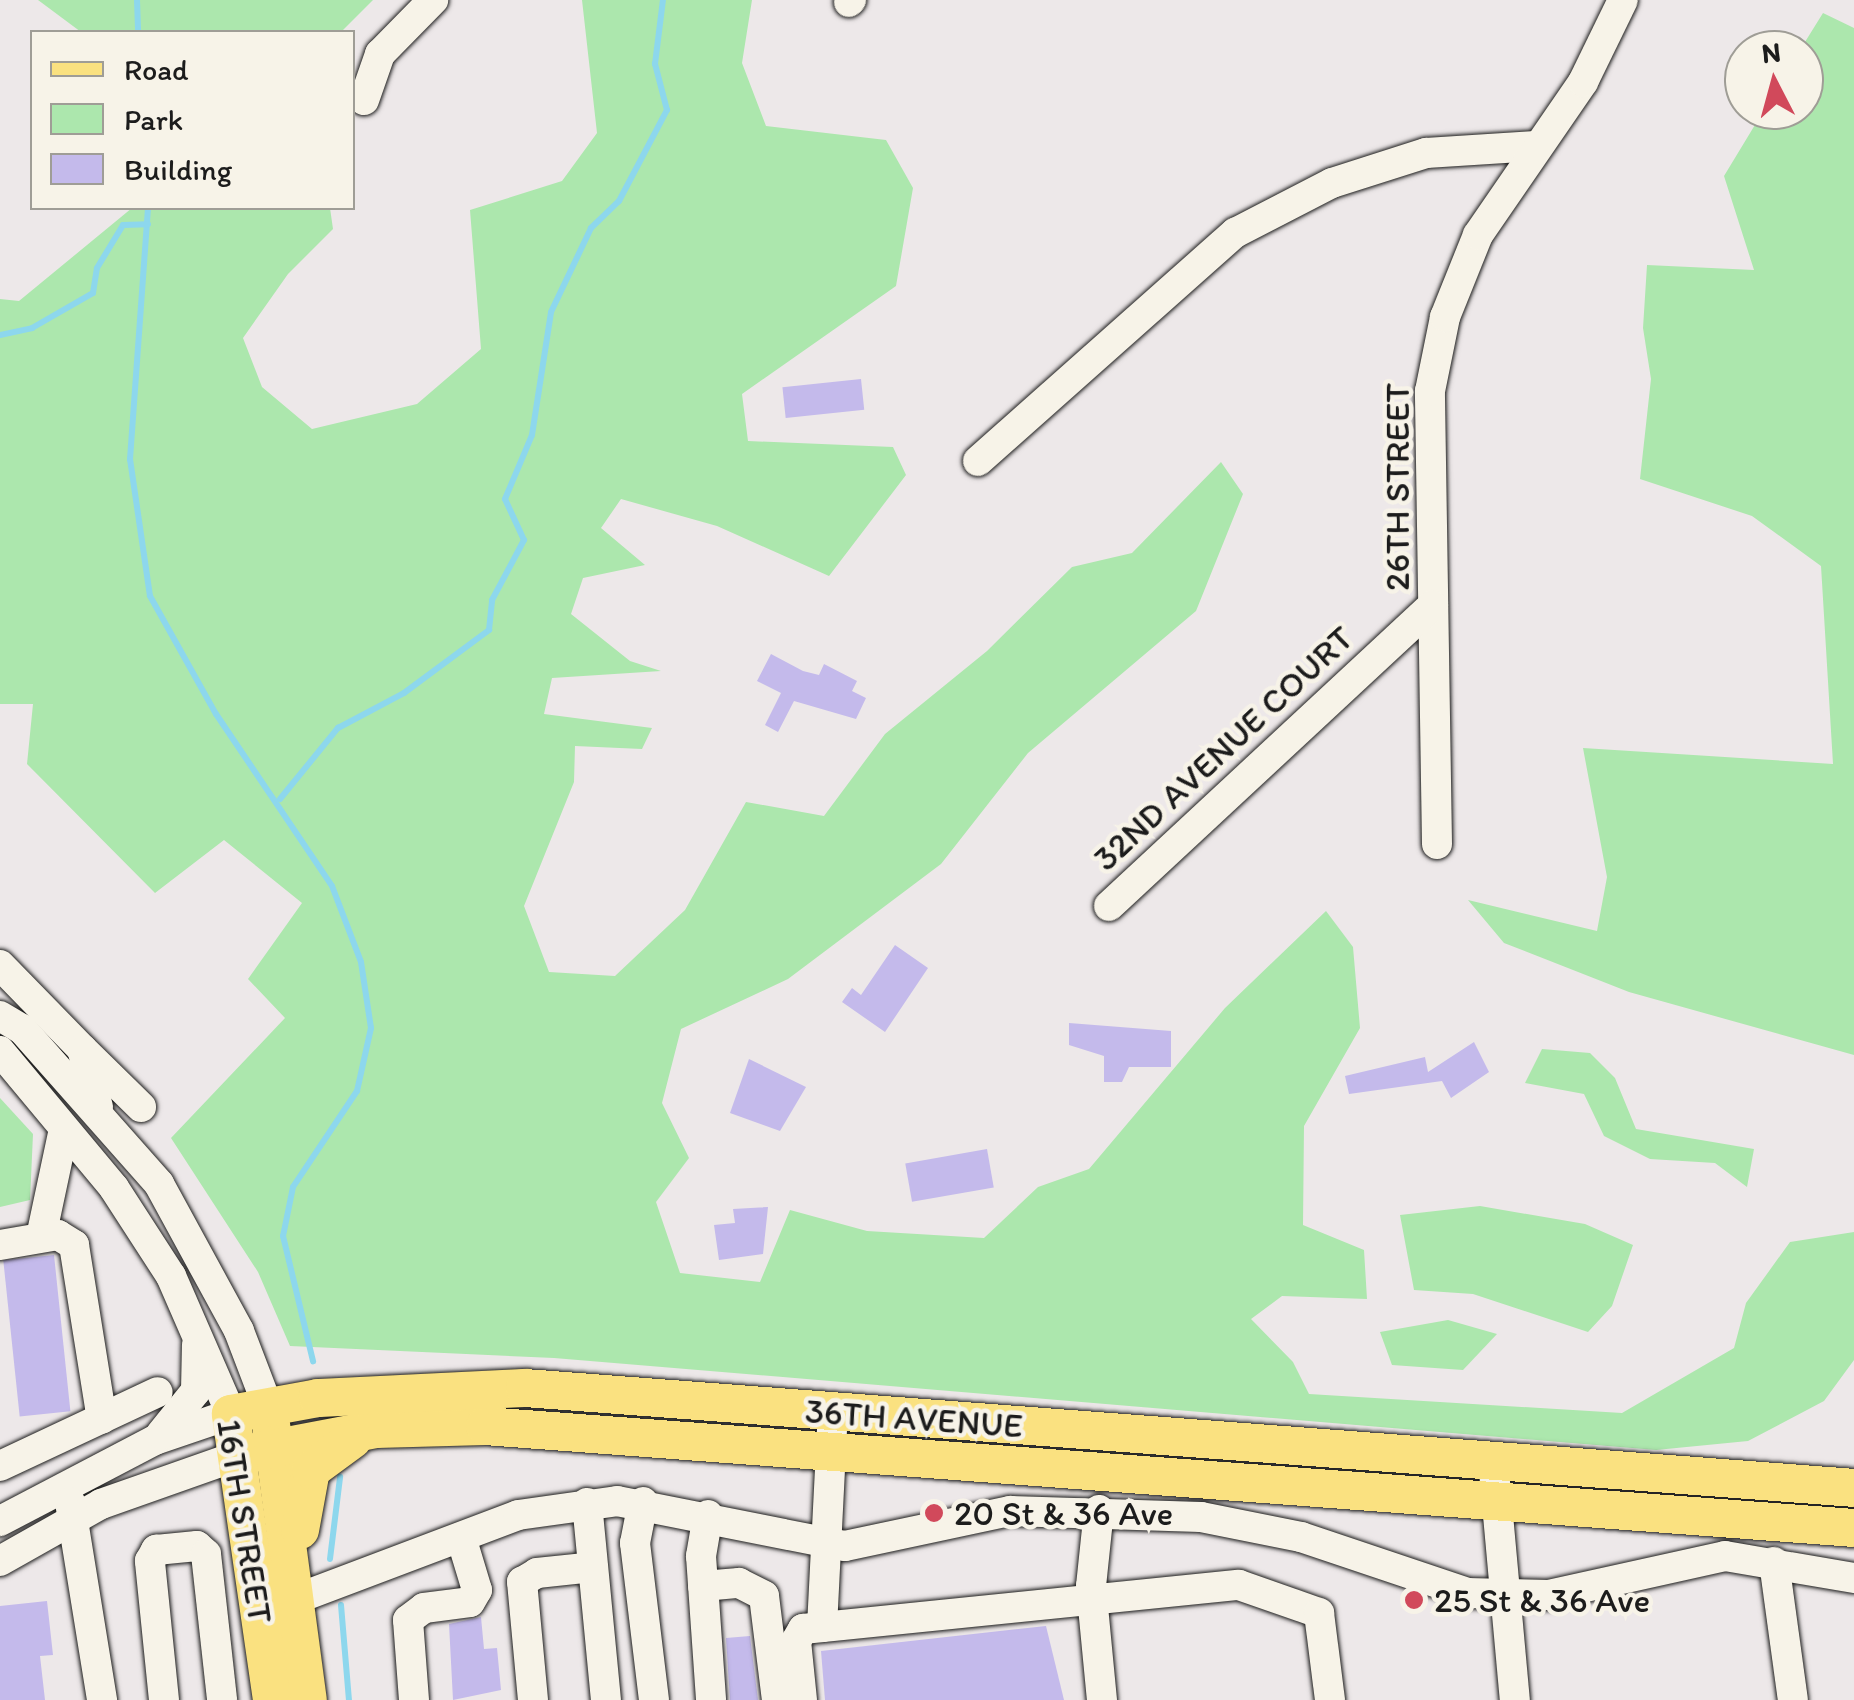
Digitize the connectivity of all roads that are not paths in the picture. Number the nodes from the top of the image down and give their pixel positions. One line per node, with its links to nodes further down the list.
1 (432, 0): 3 (street)
2 (1624, 0): 4 (street, 26TH STREET)
3 (364, 100)
4 (1536, 146): 5 (street); 6 (street, 26TH STREET)
5 (978, 461)
6 (1433, 604): 7 (street, 26TH STREET); 8 (street, 32ND AVENUE COURT)
7 (1437, 844)
8 (1109, 906)
9 (0, 965): 11 (street, 16TH STREET)
10 (0, 1016): 14 (street, 16TH STREET)
11 (82, 1049): 13 (street, 16TH STREET); 14 (street, 16TH STREET)
12 (0, 1051): 15 (street, 16TH STREET)
13 (142, 1107)
14 (99, 1110): 20 (street, 16TH STREET)
15 (64, 1129): 16 (street); 18 (street, 16TH STREET)
16 (41, 1237): 17 (street); 23 (street)
17 (0, 1245)
18 (171, 1276): 22 (street, 16TH STREET); 25 (street)
19 (158, 1392): 23 (street)
20 (268, 1407): 21 (main road, 36TH AVENUE); 22 (main road, 36TH AVENUE); 26 (main road, 16TH STREET)
21 (833, 1412): 27 (street); 28 (main road, 36TH AVENUE)
22 (231, 1414): 25 (street, 36TH AVENUE); 26 (main road, 16TH STREET)
23 (102, 1419): 29 (street)
24 (376, 1429): 26 (main road, 36TH AVENUE); 27 (main road, 36TH AVENUE); 47 (main road)
25 (155, 1440): 30 (street, 36TH AVENUE)
26 (258, 1451): 37 (street, 36TH AVENUE); 47 (main road, 16TH STREET); 54 (main road, 16TH STREET)
27 (830, 1452): 32 (main road, 36TH AVENUE); 41 (street)
28 (1492, 1460): 31 (main road, 36TH AVENUE); 32 (street)
29 (0, 1464)
30 (61, 1486): 37 (street); 38 (street, 36TH AVENUE)
31 (1854, 1488)
32 (1495, 1501): 39 (main road, 36TH AVENUE); 48 (street)
33 (643, 1502): 34 (street); 36 (street); 59 (street)
34 (586, 1503): 40 (street); 44 (street)
35 (1099, 1510): 41 (street); 48 (street); 49 (street)
36 (708, 1515): 41 (street); 46 (street)
37 (77, 1516): 42 (street, 36TH AVENUE); 51 (street)
38 (0, 1522)
39 (1854, 1528)
40 (462, 1537): 47 (street); 56 (street)
41 (824, 1545): 50 (street)
42 (0, 1561)
43 (1774, 1562): 45 (street); 48 (street); 66 (street)
44 (593, 1567): 57 (street); 58 (street)
45 (1854, 1578)
46 (703, 1586): 60 (street); 61 (street)
47 (294, 1591): 55 (main road, 16TH STREET)
48 (1504, 1595): 65 (street)
49 (1093, 1602): 50 (street); 63 (street); 64 (street)
50 (822, 1627): 62 (street)
51 (102, 1700)
52 (164, 1700): 53 (street)
53 (222, 1700)
54 (272, 1700)
55 (308, 1700)
56 (414, 1700)
57 (533, 1700)
58 (606, 1700)
59 (654, 1700)
60 (711, 1700)
61 (776, 1700)
62 (802, 1700)
63 (1102, 1700)
64 (1330, 1700)
65 (1514, 1700)
66 (1793, 1700)

